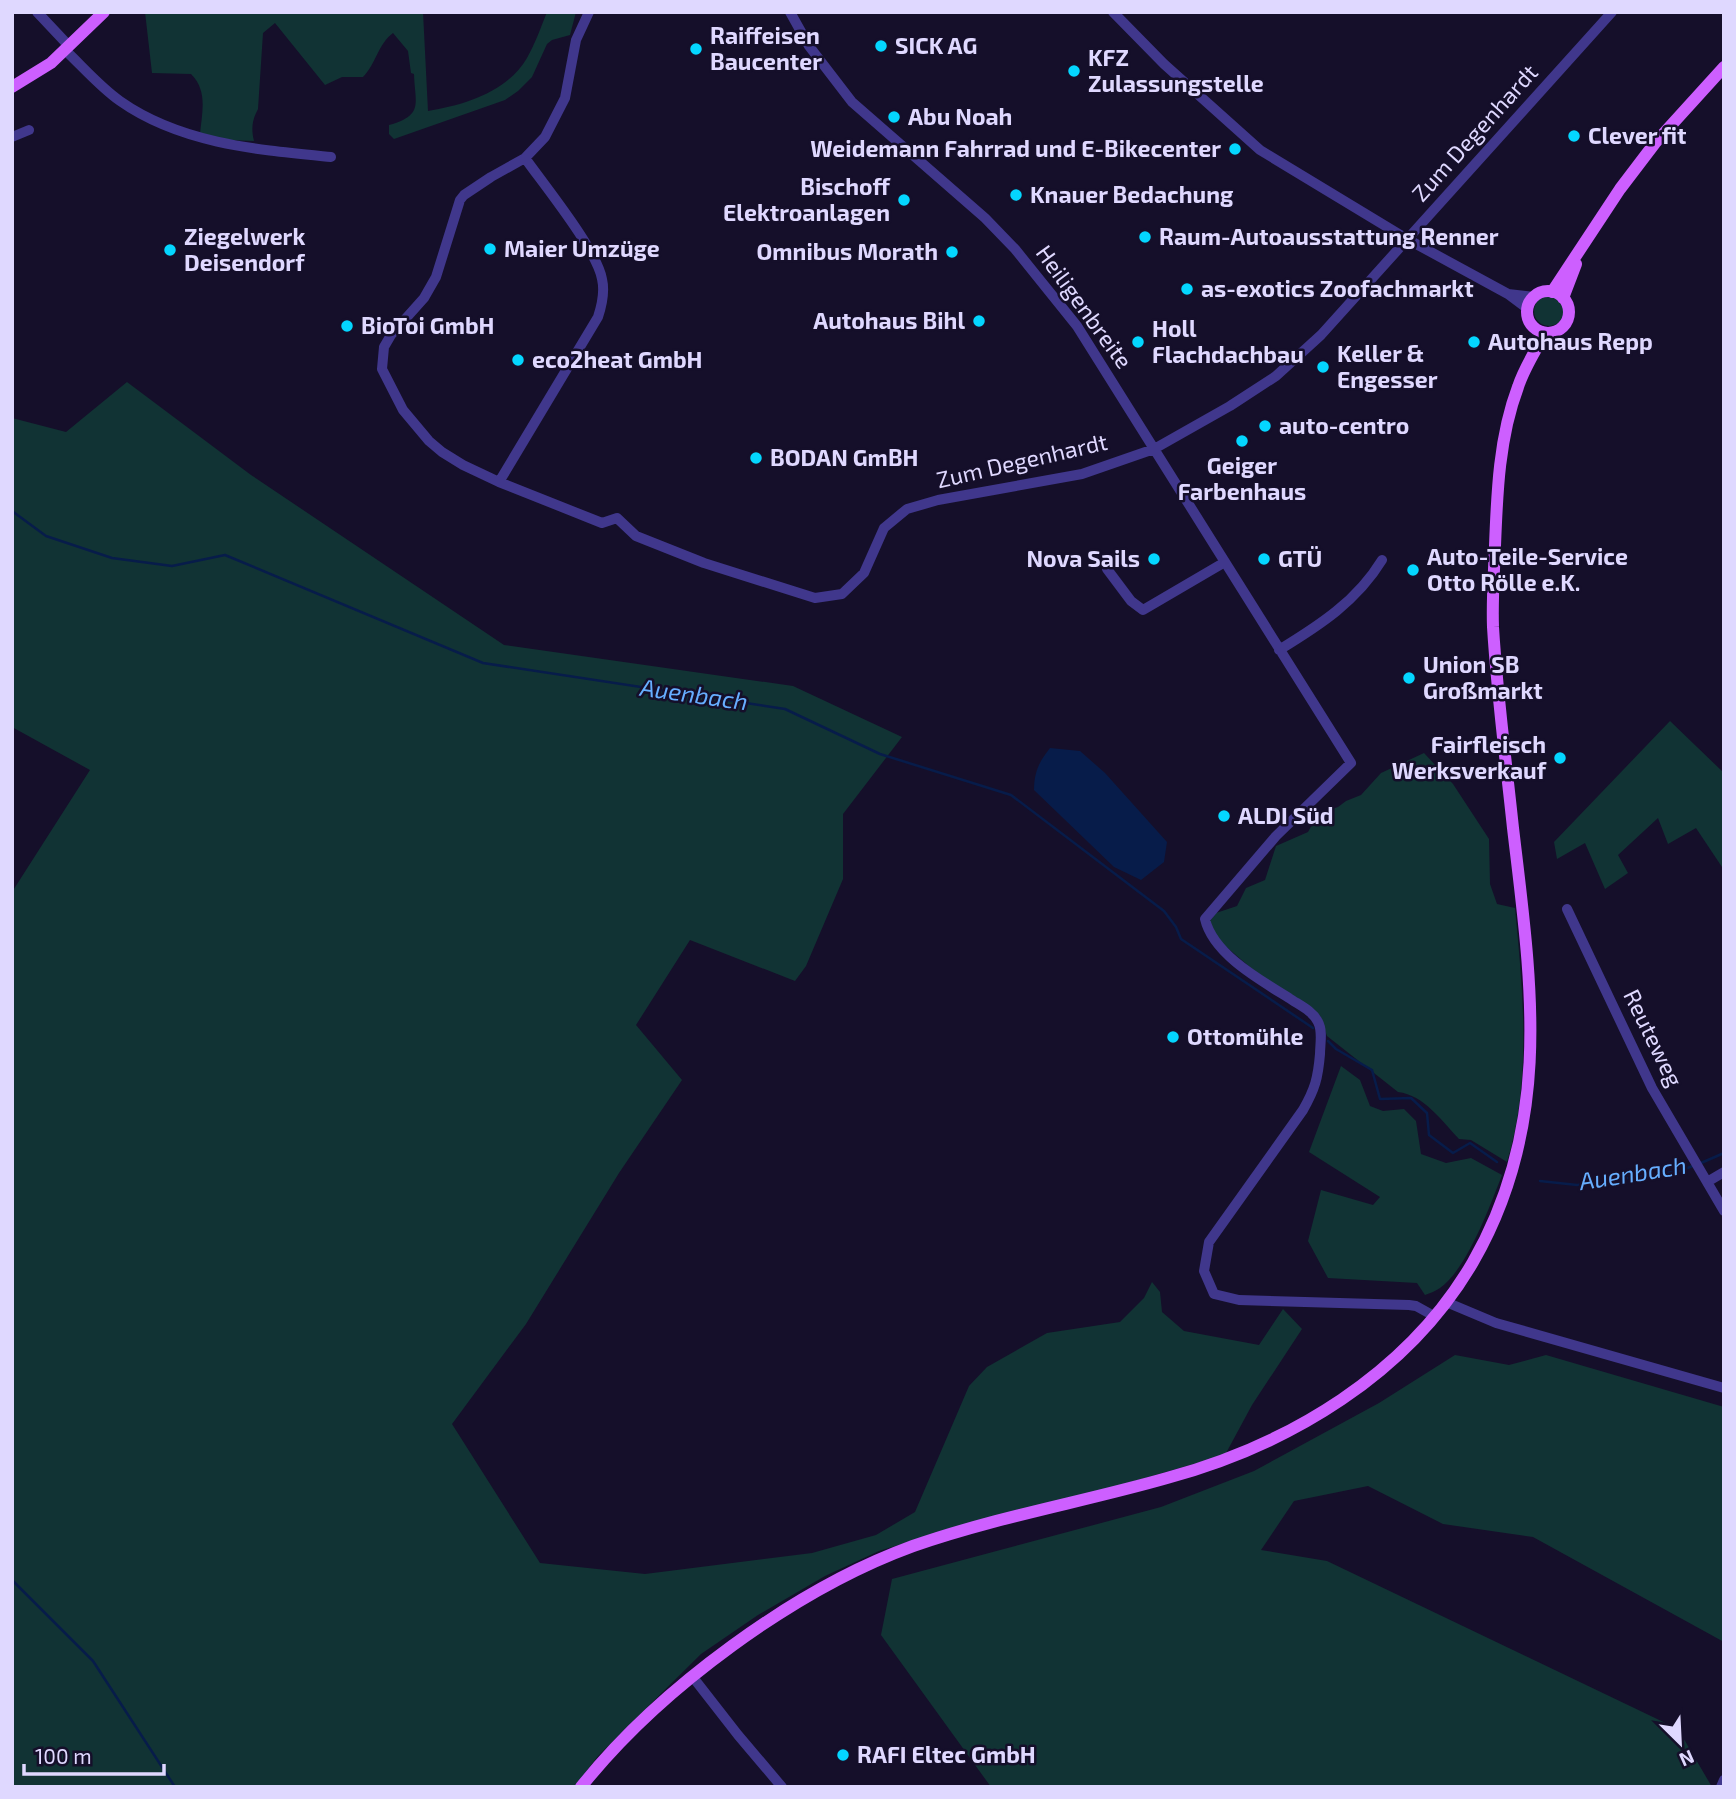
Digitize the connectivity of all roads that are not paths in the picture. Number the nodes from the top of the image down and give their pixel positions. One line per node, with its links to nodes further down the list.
1 (37, 12): 7 (street)
2 (104, 12): 7 (main road)
3 (589, 12): 13 (street)
4 (790, 12): 18 (street, Heiligenbreite)
5 (1113, 12): 14 (street)
6 (1612, 12): 14 (street, Zum Degenhardt)
7 (67, 48): 9 (main road); 12 (street)
8 (1724, 67): 15 (main road)
9 (12, 87)
10 (29, 130): 11 (street)
11 (12, 137)
12 (331, 157)
13 (525, 158): 19 (street); 19 (street)
14 (1407, 239): 16 (street); 18 (street, Zum Degenhardt)
15 (1558, 295): 16 (main road); 17 (main road)
16 (1531, 303): 17 (main road)
17 (1541, 331): 28 (main road)
18 (1154, 449): 19 (street, Zum Degenhardt); 21 (street, Heiligenbreite)
19 (499, 482)
20 (1382, 560): 23 (street)
21 (1225, 562): 22 (street); 23 (street, Heiligenbreite)
22 (1107, 569)
23 (1279, 650): 29 (street, Heiligenbreite)
24 (1567, 909): 26 (street, Reuteweg)
25 (1724, 1172): 26 (street)
26 (1704, 1177): 27 (street, Reuteweg)
27 (1724, 1211)
28 (1446, 1303): 29 (main road); 30 (street)
29 (1434, 1316): 31 (main road)
30 (1724, 1388)
31 (692, 1676): 33 (main road); 34 (street)
32 (1724, 1780): 35 (street)
33 (581, 1787)
34 (782, 1787)
35 (1721, 1787)

